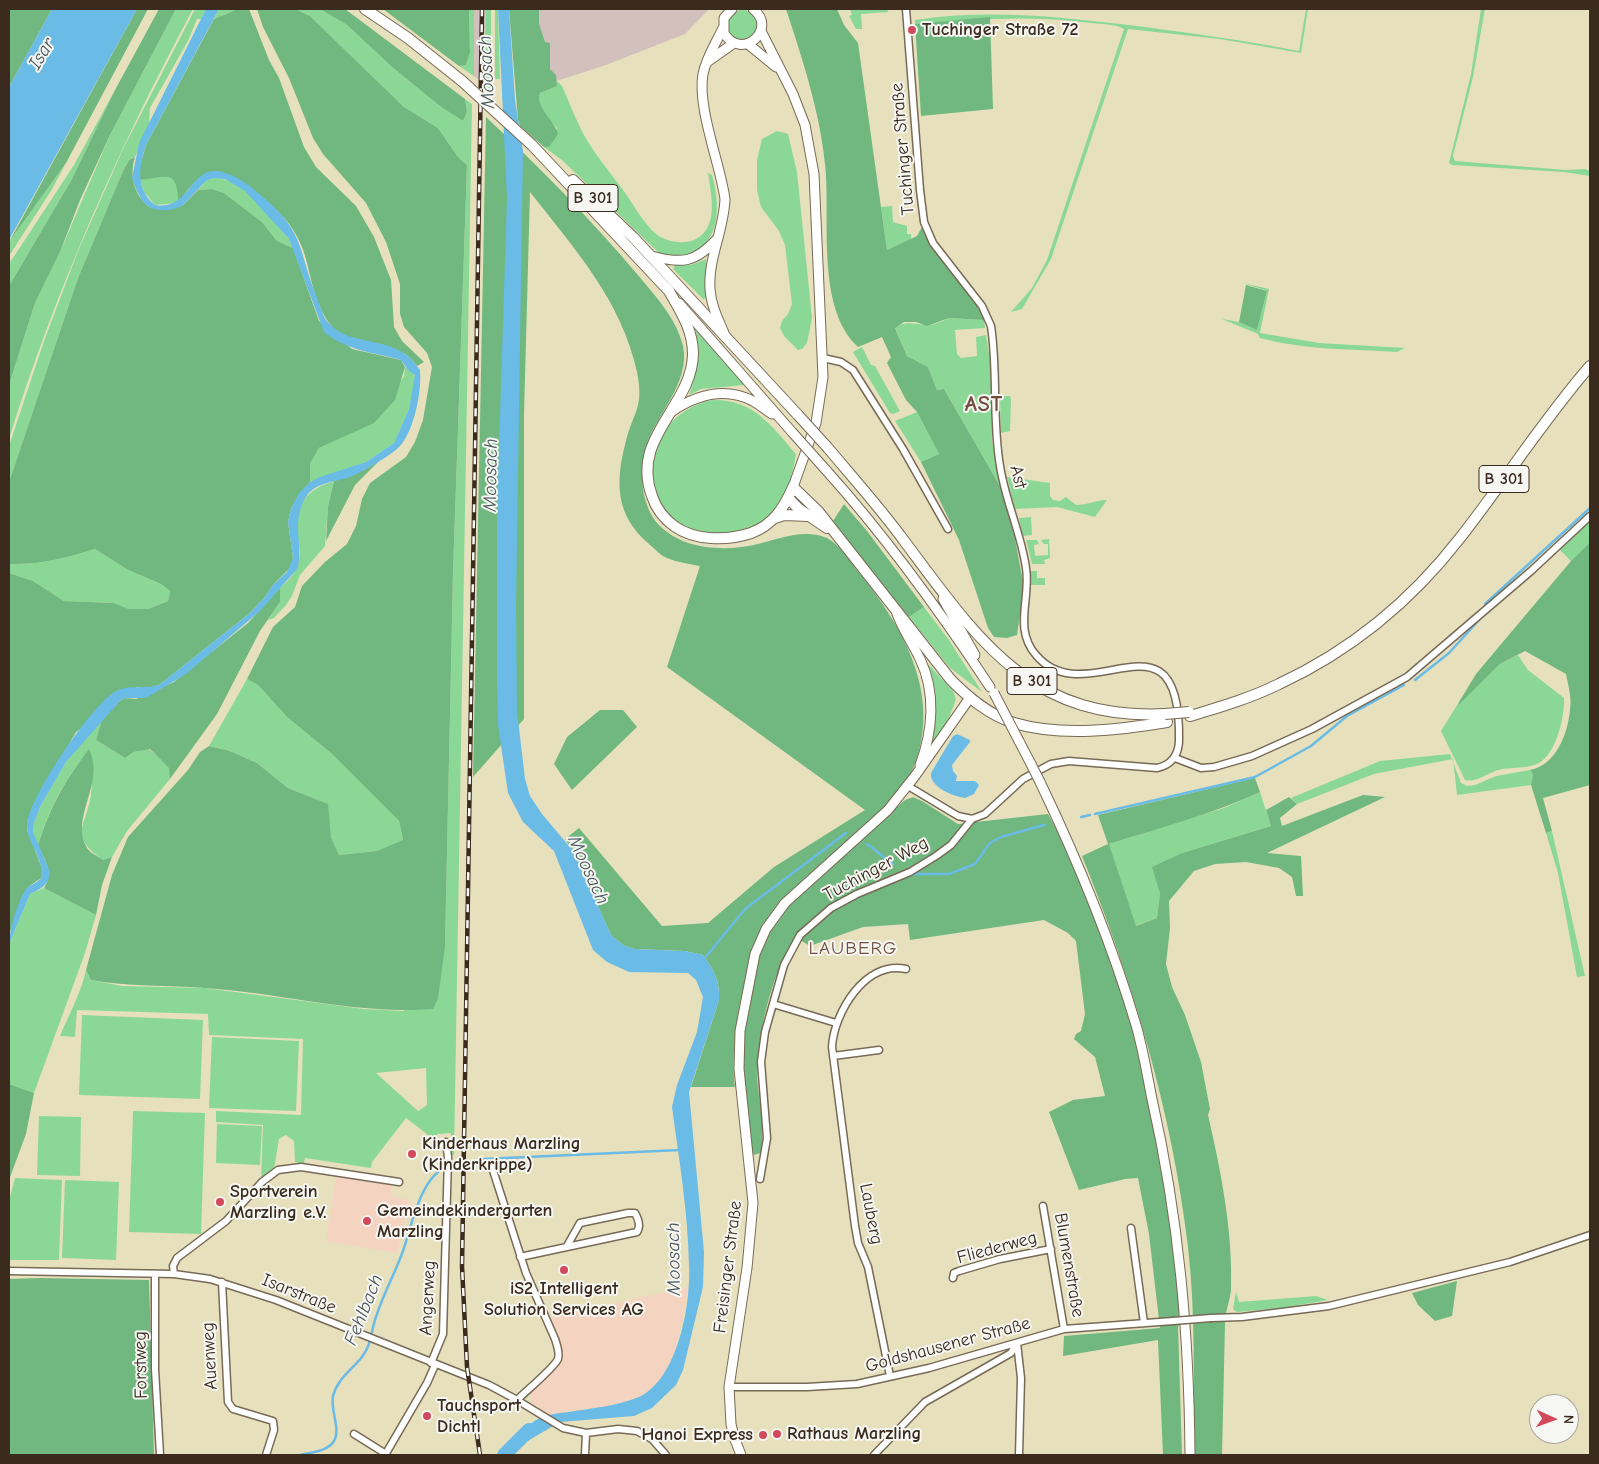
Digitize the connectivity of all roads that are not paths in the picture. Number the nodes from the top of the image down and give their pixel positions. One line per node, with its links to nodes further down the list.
1 (365, 9): 11 (main road, B 301, bridge)
2 (732, 9): 5 (main road)
3 (906, 9): 15 (street, Tuchinger Straße)
4 (757, 11): 6 (main road)
5 (723, 28): 7 (main road); 9 (main road, B 301)
6 (761, 31): 8 (main road); 10 (main road, B 301)
7 (734, 43): 8 (main road); 9 (main road)
8 (748, 44): 10 (main road, B 301)
9 (707, 62): 12 (main road, B 301)
10 (781, 72): 17 (main road, B 301)
11 (532, 145): 13 (main road, B 301); 14 (main road, B 301)
12 (719, 236): 13 (main road, B 301); 16 (main road, B 301)
13 (651, 256): 16 (main road, B 301)
14 (669, 291): 19 (main road, B 301); 20 (main road, B 301)
15 (991, 326): 33 (street, Ast)
16 (724, 334): 28 (main road, B 301, bridge)
17 (823, 358): 21 (main road, B 301); 26 (street)
18 (1590, 366): 32 (main road, B 301, bridge)
19 (671, 412): 20 (main road, B 301); 25 (main road, B 301)
20 (781, 420): 30 (main road, B 301, bridge)
21 (793, 487): 22 (main road, B 301); 27 (main road, B 301)
22 (788, 498): 23 (main road, B 301); 25 (main road, B 301)
23 (808, 516): 25 (main road, B 301); 27 (main road, B 301)
24 (1590, 516): 33 (street)
25 (775, 518)
26 (948, 530)
27 (834, 534): 29 (main road, B 301)
28 (934, 583): 30 (main road, B 301); 32 (main road, B 301)
29 (896, 611): 31 (main road, B 301); 34 (main road)
30 (992, 690): 76 (main road, bridge)
31 (969, 699): 32 (main road, B 301); 34 (main road, Freisinger Straße)
32 (1166, 718)
33 (1175, 758): 36 (street)
34 (915, 776): 35 (main road, Freisinger Straße)
35 (908, 786): 36 (street); 62 (main road, Freisinger Straße)
36 (972, 819): 38 (street, Tuchinger Weg)
37 (906, 969): 39 (street, Lauberg)
38 (772, 1004): 39 (street); 44 (street, Tuchinger Weg)
39 (836, 1023): 41 (street, Lauberg)
40 (879, 1050): 41 (street)
41 (833, 1056): 61 (street, Lauberg)
42 (446, 1142): 60 (street, Angerweg)
43 (491, 1164): 51 (street)
44 (760, 1179)
45 (399, 1182): 54 (street)
46 (1043, 1206): 50 (street, Blumenstraße)
47 (1130, 1228): 57 (street)
48 (1590, 1235): 57 (street, Goldshausener Straße, bridge)
49 (567, 1246): 49 (street); 51 (street)
50 (1051, 1249): 55 (street, Fliederweg); 58 (street, Blumenstraße)
51 (520, 1257): 63 (street)
52 (9, 1270): 53 (street, Isarstraße)
53 (155, 1274): 54 (street, Isarstraße); 68 (street, Forstweg)
54 (174, 1274): 56 (street, Isarstraße)
55 (953, 1278)
56 (222, 1282): 60 (street, Isarstraße); 69 (street, Auenweg)
57 (1144, 1323): 58 (street, Goldshausener Straße)
58 (1064, 1329): 59 (street, Goldshausener Straße)
59 (1018, 1343): 61 (street, Goldshausener Straße); 74 (street); 75 (street)
60 (433, 1364): 63 (street, Isarstraße); 67 (street, Angerweg)
61 (890, 1376): 62 (street, Goldshausener Straße)
62 (729, 1387): 73 (main road, Freisinger Straße)
63 (517, 1400): 64 (street, Isarstraße)
64 (586, 1433): 66 (street, Isarstraße); 70 (street)
65 (354, 1434): 67 (street, Angerweg)
66 (657, 1445): 71 (street); 72 (street, Isarstraße)
67 (386, 1454)
68 (160, 1455)
69 (266, 1455)
70 (585, 1455)
71 (656, 1455)
72 (666, 1455)
73 (741, 1455)
74 (874, 1455)
75 (1019, 1455)
76 (1190, 1455)

